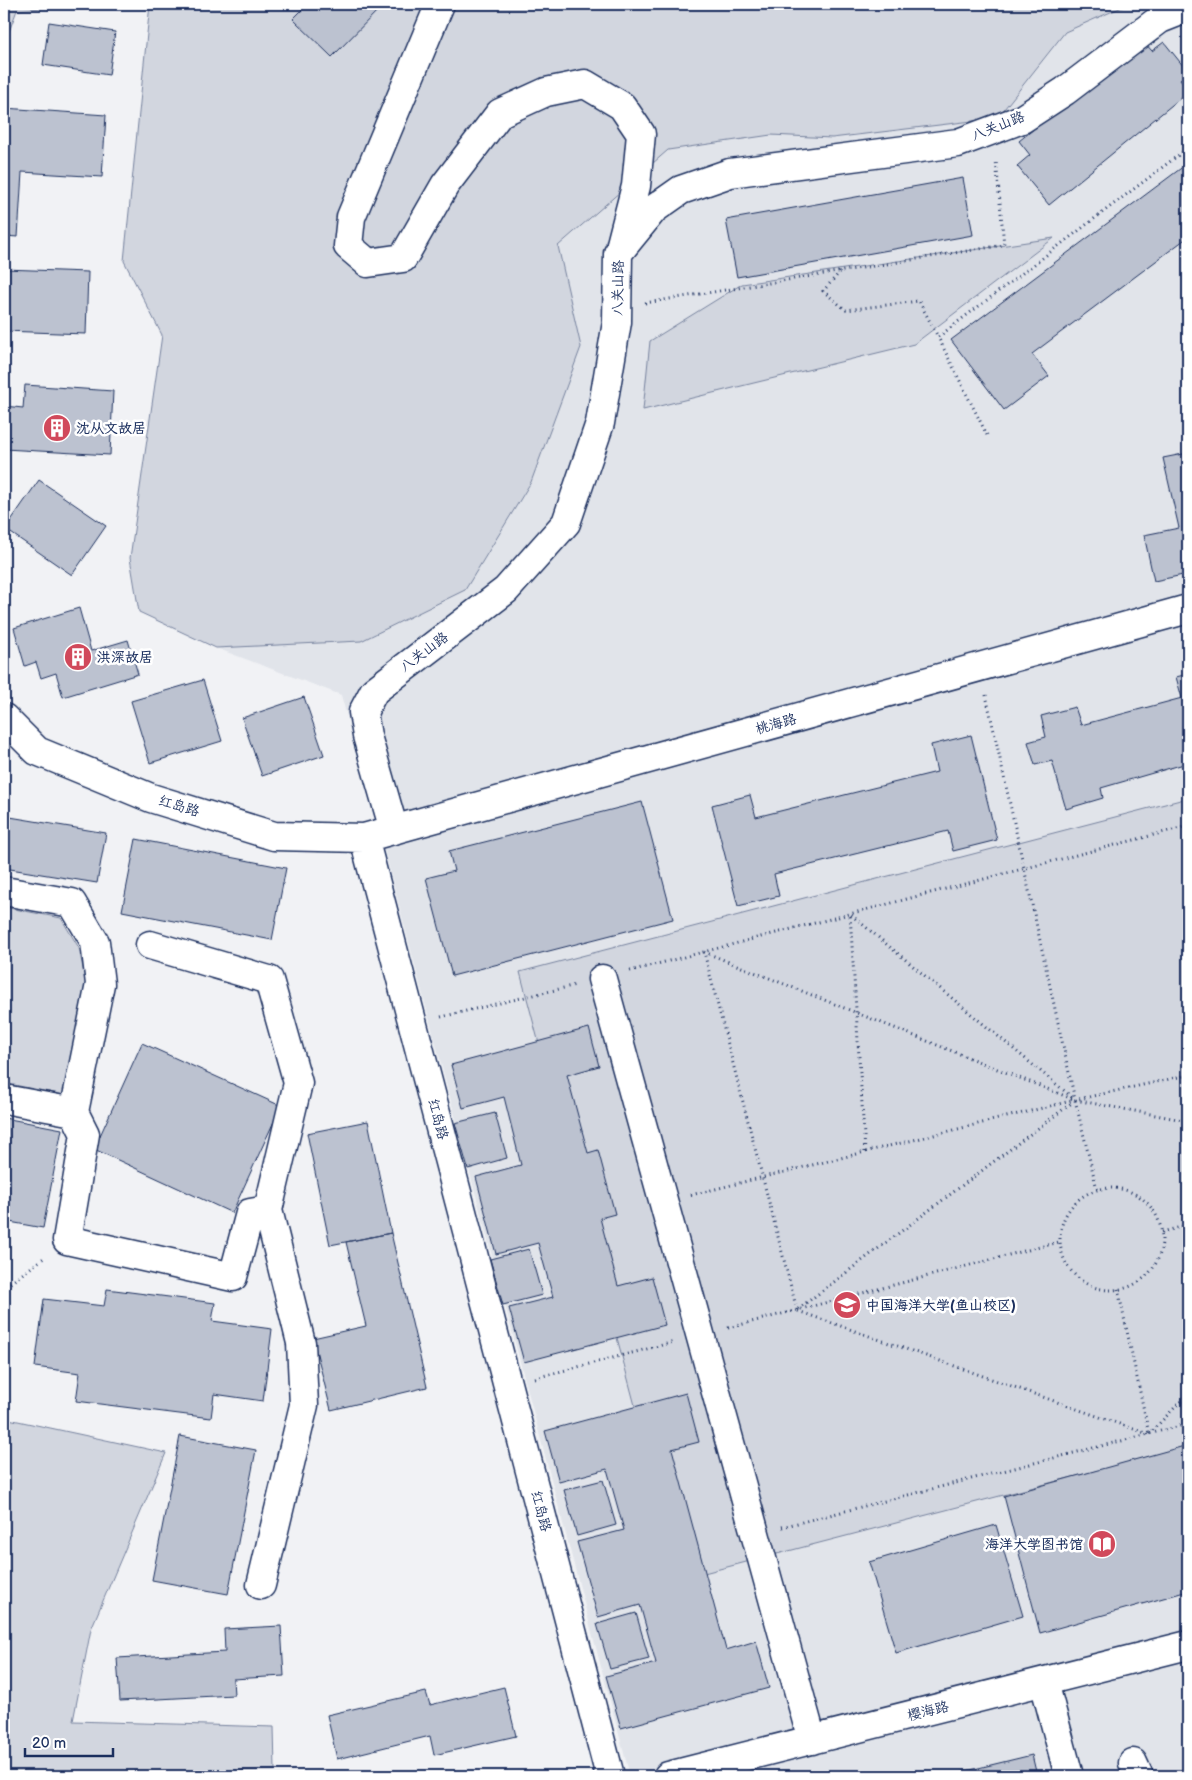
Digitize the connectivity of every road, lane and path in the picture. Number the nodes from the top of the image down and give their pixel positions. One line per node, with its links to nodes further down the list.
1 (440, 4): 5 (street)
2 (1188, 8): 3 (street, 八关山路)
3 (993, 130): 5 (street, 八关山路); 6 (path)
4 (1188, 148): 8 (path)
5 (618, 253): 7 (street, 八关山路)
6 (841, 272): 7 (path); 8 (path)
7 (618, 307): 14 (street, 八关山路)
8 (938, 337): 9 (path)
9 (987, 435)
10 (1188, 609): 11 (street, 桃海路)
11 (980, 667): 14 (street, 桃海路); 16 (path)
12 (4, 718): 15 (street, 红岛路)
13 (1188, 826): 16 (path)
14 (394, 830): 15 (street, 桃海路)
15 (364, 838): 45 (street, 红岛路)
16 (1025, 868): 18 (path); 26 (path)
17 (4, 892): 27 (street)
18 (850, 914): 20 (path); 23 (path); 26 (path)
19 (150, 945): 33 (street)
20 (704, 952): 21 (path); 23 (path); 30 (path)
21 (602, 979): 22 (path); 32 (street)
22 (439, 1008)
23 (856, 1013): 26 (path); 29 (path)
24 (1188, 1075): 26 (path)
25 (4, 1099): 27 (street)
26 (1075, 1100): 28 (path); 29 (path); 31 (path); 41 (path)
27 (74, 1112): 36 (street)
28 (1188, 1121)
29 (865, 1152): 30 (path)
30 (762, 1177): 32 (path); 41 (path)
31 (1097, 1189): 35 (path); 37 (path)
32 (663, 1201): 44 (street)
33 (268, 1210): 36 (street); 50 (street)
34 (1188, 1225): 35 (path)
35 (1162, 1232): 40 (path)
36 (67, 1240): 39 (path)
37 (1059, 1242): 40 (path); 41 (path)
38 (4, 1284): 39 (path)
39 (8, 1284): 42 (path)
40 (1118, 1289): 48 (path)
41 (797, 1310): 43 (path); 48 (path)
42 (4, 1312)
43 (748, 1323)
44 (700, 1335): 45 (path); 49 (street)
45 (508, 1385): 54 (street, 红岛路)
46 (1188, 1394): 48 (path)
47 (1188, 1424): 48 (path)
48 (1149, 1434): 49 (path)
49 (755, 1533): 53 (street)
50 (261, 1585)
51 (1188, 1645): 52 (street, 樱海路)
52 (1044, 1682): 53 (street, 樱海路); 56 (street)
53 (812, 1740): 55 (street, 樱海路)
54 (610, 1776)
55 (668, 1776)
56 (1069, 1776)

